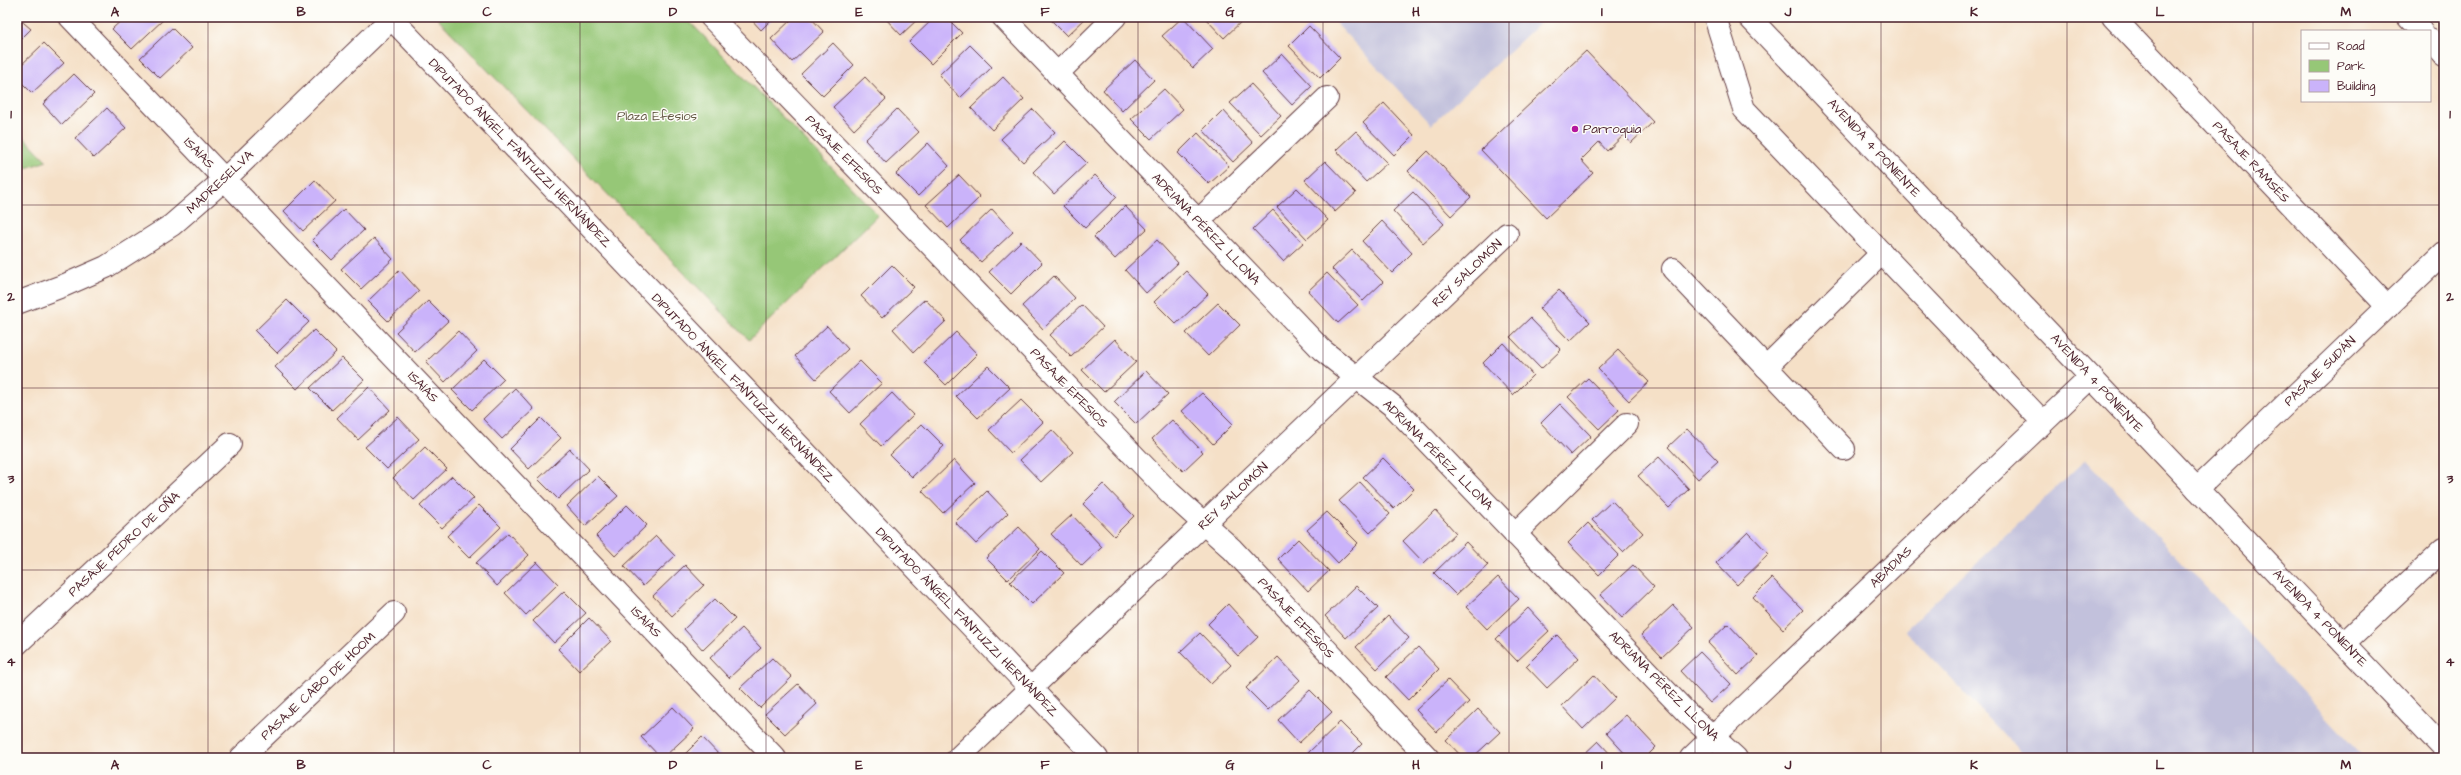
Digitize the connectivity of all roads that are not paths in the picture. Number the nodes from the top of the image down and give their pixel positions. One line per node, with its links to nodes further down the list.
1 (70, 17): 15 (street, ISAÍAS)
2 (392, 17): 15 (street, MADRESELVA); 37 (street, DIPUTADO ÁNGEL FANTUZZI HERNÁNDEZ)
3 (710, 17): 31 (street, PASAJE EFESIOS)
4 (1003, 17): 13 (street, ADRIANA PÉREZ LLONA)
5 (1115, 17): 13 (street)
6 (1715, 17): 18 (street)
7 (1749, 17): 24 (street, AVENIDA 4 PONIENTE)
8 (2114, 17): 22 (street, PASAJE RAMSÉS)
9 (2408, 17): 10 (street)
10 (2420, 30)
11 (2431, 41): 12 (street)
12 (2444, 55)
13 (1057, 74): 16 (street, ADRIANA PÉREZ LLONA)
14 (1327, 98): 16 (street)
15 (225, 179): 21 (street, MADRESELVA); 41 (street, ISAÍAS)
16 (1198, 221): 25 (street, ADRIANA PÉREZ LLONA)
17 (1507, 234): 25 (street, REY SALOMÓN)
18 (1882, 253): 23 (street); 26 (street)
19 (2444, 253): 22 (street, PASAJE SUDÁN)
20 (1673, 269): 23 (street)
21 (17, 303)
22 (2388, 306): 30 (street, PASAJE SUDÁN)
23 (1766, 367): 29 (street)
24 (2091, 377): 26 (street, ABADIAS); 30 (street, AVENIDA 4 PONIENTE)
25 (1357, 378): 31 (street, REY SALOMÓN); 32 (street, ADRIANA PÉREZ LLONA)
26 (2043, 422): 38 (street, ABADIAS)
27 (1627, 424): 32 (street)
28 (230, 444): 36 (street, PASAJE PEDRO DE OÑA)
29 (1844, 449)
30 (2197, 489): 35 (street, AVENIDA 4 PONIENTE)
31 (1204, 524): 37 (street, REY SALOMÓN); 44 (street, PASAJE EFESIOS)
32 (1515, 534): 38 (street, ADRIANA PÉREZ LLONA)
33 (2444, 549): 35 (street)
34 (394, 613): 40 (street, PASAJE CABO DE HOOM)
35 (2344, 643): 39 (street, AVENIDA 4 PONIENTE)
36 (17, 644)
37 (1031, 689): 42 (street, REY SALOMÓN); 43 (street, DIPUTADO ÁNGEL FANTUZZI HERNÁNDEZ)
38 (1713, 737): 45 (street, ABADIAS); 46 (street, ADRIANA PÉREZ LLONA)
39 (2444, 749)
40 (241, 758)
41 (775, 758)
42 (958, 758)
43 (1097, 758)
44 (1428, 758)
45 (1691, 758)
46 (1736, 758)

